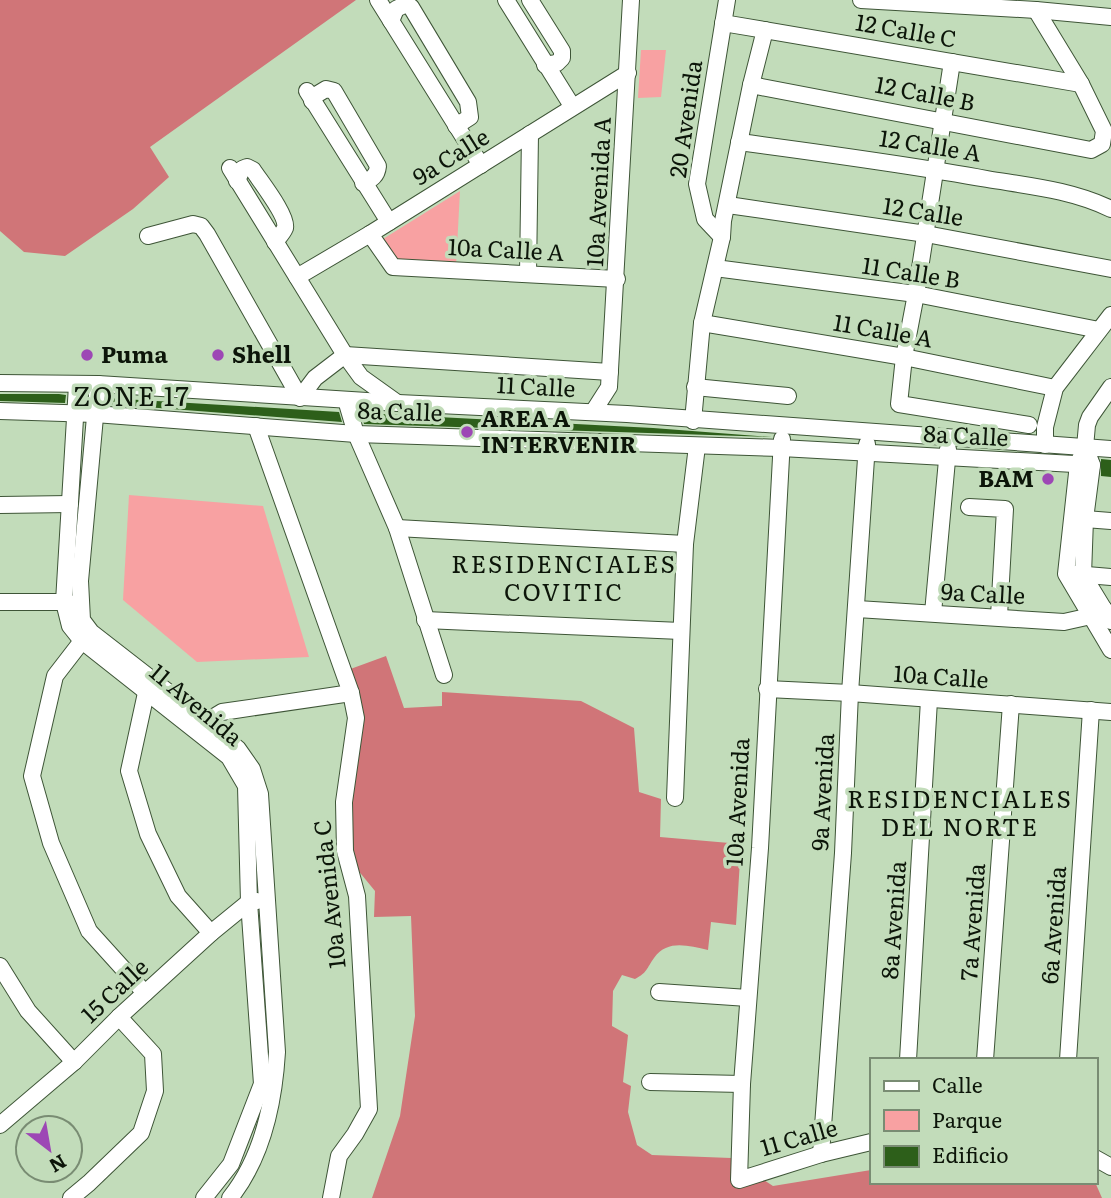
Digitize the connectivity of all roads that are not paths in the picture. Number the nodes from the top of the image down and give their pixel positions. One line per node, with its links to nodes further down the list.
1 (378, 0): 9 (street)
2 (506, 0): 13 (street)
3 (530, 0): 13 (street)
4 (631, 0): 14 (street, 10a Avenida A)
5 (727, 0): 10 (street, 20 Avenida)
6 (861, 0): 7 (street)
7 (1036, 10): 8 (street); 15 (street)
8 (1111, 17)
9 (391, 21): 19 (street); 19 (street)
10 (723, 23): 11 (street, 12 Calle C); 32 (street, 20 Avenida)
11 (765, 30): 12 (street, 12 Calle C); 16 (street)
12 (952, 62): 15 (street, 12 Calle C); 18 (street)
13 (545, 65): 17 (street)
14 (628, 73): 17 (street, 9a Calle); 37 (street, 10a Avenida A)
15 (1081, 84): 18 (street, 12 Calle B)
16 (751, 85): 18 (street, 12 Calle B); 21 (street)
17 (572, 106): 20 (street, 9a Calle)
18 (944, 121): 23 (street)
19 (456, 126): 22 (street)
20 (530, 134): 22 (street, 9a Calle); 35 (street)
21 (739, 142): 23 (street, 12 Calle A); 26 (street)
22 (481, 165): 28 (street, 9a Calle)
23 (936, 170): 27 (street, 12 Calle A); 30 (street)
24 (233, 175): 36 (street)
25 (363, 183): 25 (street); 28 (street)
26 (728, 205): 30 (street, 12 Calle); 32 (street)
27 (1111, 209)
28 (389, 222): 29 (street, 9a Calle)
29 (370, 234): 35 (street, 10a Calle A); 36 (street, 9a Calle)
30 (926, 234): 34 (street, 12 Calle); 38 (street)
31 (148, 236): 52 (street)
32 (722, 237): 33 (street)
33 (715, 268): 38 (street, 11 Calle B); 40 (street)
34 (1111, 269)
35 (528, 274): 37 (street, 10a Calle A)
36 (298, 277): 42 (street)
37 (617, 279): 44 (street, 10a Avenida A)
38 (916, 294): 41 (street, 11 Calle B); 43 (street)
39 (1111, 314): 41 (street)
40 (702, 323): 43 (street, 11 Calle A); 48 (street)
41 (1099, 330): 50 (street)
42 (345, 355): 44 (street); 52 (street); 54 (street)
43 (904, 358): 50 (street, 11 Calle A); 61 (street)
44 (610, 380): 56 (street, 10a Avenida A); 59 (street)
45 (0, 383): 47 (street, 11 Calle)
46 (98, 384): 47 (street, 11 Calle); 52 (street, 11 Calle); 58 (street, 11 Avenida)
47 (76, 385): 57 (street, 11 Avenida)
48 (695, 387): 51 (street); 60 (street)
49 (1111, 387): 69 (street)
50 (1055, 388): 67 (street)
51 (788, 396)
52 (300, 398): 53 (street, 11 Calle)
53 (346, 400): 54 (street, 11 Calle); 65 (street)
54 (398, 403): 56 (street, 11 Calle)
55 (0, 411): 57 (street, 8a Calle)
56 (593, 412): 59 (street, 11 Calle)
57 (75, 413): 58 (street, 8a Calle); 75 (street, 11 Avenida)
58 (95, 414): 62 (street, 8a Calle); 86 (street, 11 Avenida)
59 (626, 414): 60 (street, 11 Calle)
60 (693, 421): 63 (street, 11 Calle)
61 (1029, 425)
62 (256, 426): 65 (street, 8a Calle); 98 (street, 10a Avenida C)
63 (783, 427): 64 (street, 11 Calle); 70 (street, 10a Avenida)
64 (868, 432): 66 (street, 11 Calle); 72 (street, 9a Avenida)
65 (356, 434): 68 (street, 8a Calle); 80 (street)
66 (949, 437): 67 (street, 11 Calle); 73 (street)
67 (1045, 445): 69 (street, 11 Calle)
68 (697, 446): 70 (street, 8a Calle); 81 (street)
69 (1085, 447): 71 (street, 11 Calle); 74 (street)
70 (781, 448): 72 (street, 8a Calle); 96 (street, 10a Avenida)
71 (1111, 449)
72 (866, 453): 73 (street, 8a Calle); 87 (street, 9a Avenida)
73 (947, 459): 74 (street, 8a Calle); 88 (street)
74 (1085, 465): 78 (street); 82 (street)
75 (69, 504): 76 (street); 86 (street, 11 Avenida)
76 (0, 505)
77 (969, 507): 90 (street)
78 (1085, 519): 79 (street); 83 (street)
79 (1111, 521)
80 (397, 528): 81 (street); 91 (street)
81 (685, 544): 92 (street)
82 (1066, 574): 83 (street); 89 (street)
83 (1083, 575): 84 (street); 89 (street)
84 (1111, 577)
85 (0, 602): 86 (street)
86 (71, 604): 93 (street, 11 Avenida); 104 (street, 11 Avenida)
87 (857, 609): 88 (street, 9a Calle); 99 (street, 9a Avenida)
88 (933, 613): 90 (street, 9a Calle)
89 (1102, 616): 90 (street, 9a Calle); 94 (street)
90 (999, 617)
91 (425, 620): 92 (street); 95 (street)
92 (681, 631): 105 (street)
93 (82, 641): 97 (street, 11 Avenida); 111 (street)
94 (1111, 650)
95 (444, 675)
96 (767, 689): 99 (street, 10a Calle); 112 (street, 10a Avenida)
97 (146, 693): 104 (street, 11 Avenida); 108 (street)
98 (351, 693): 104 (street); 128 (street, 10a Avenida C)
99 (850, 693): 100 (street, 10a Calle); 123 (street, 9a Avenida)
100 (929, 700): 101 (street, 10a Calle); 114 (street, 8a Avenida)
101 (1011, 705): 102 (street, 10a Calle); 115 (street, 7a Avenida)
102 (1091, 710): 103 (street, 10a Calle); 116 (street, 6a Avenida)
103 (1111, 712)
104 (200, 725): 106 (street, 11 Avenida); 107 (street, 11 Avenida)
105 (675, 798)
106 (266, 899): 107 (street, 15 Calle); 119 (street, 11 Avenida)
107 (249, 902): 108 (street, 15 Calle); 119 (street, 11 Avenida)
108 (211, 933): 111 (street, 15 Calle)
109 (0, 966): 117 (street)
110 (659, 992): 112 (street)
111 (145, 993): 113 (street, 15 Calle)
112 (748, 998): 120 (street, 10a Avenida)
113 (119, 1017): 117 (street, 15 Calle); 125 (street)
114 (908, 1058)
115 (985, 1058)
116 (1068, 1058)
117 (74, 1062): 121 (street, 15 Calle)
118 (650, 1082): 120 (street)
119 (269, 1083): 126 (street); 127 (street)
120 (742, 1084): 124 (street, 10a Avenida)
121 (1, 1123)
122 (870, 1142): 123 (street, 11 Calle)
123 (821, 1154): 124 (street, 11 Calle)
124 (739, 1180)
125 (71, 1198)
126 (204, 1198)
127 (230, 1198)
128 (331, 1198)

